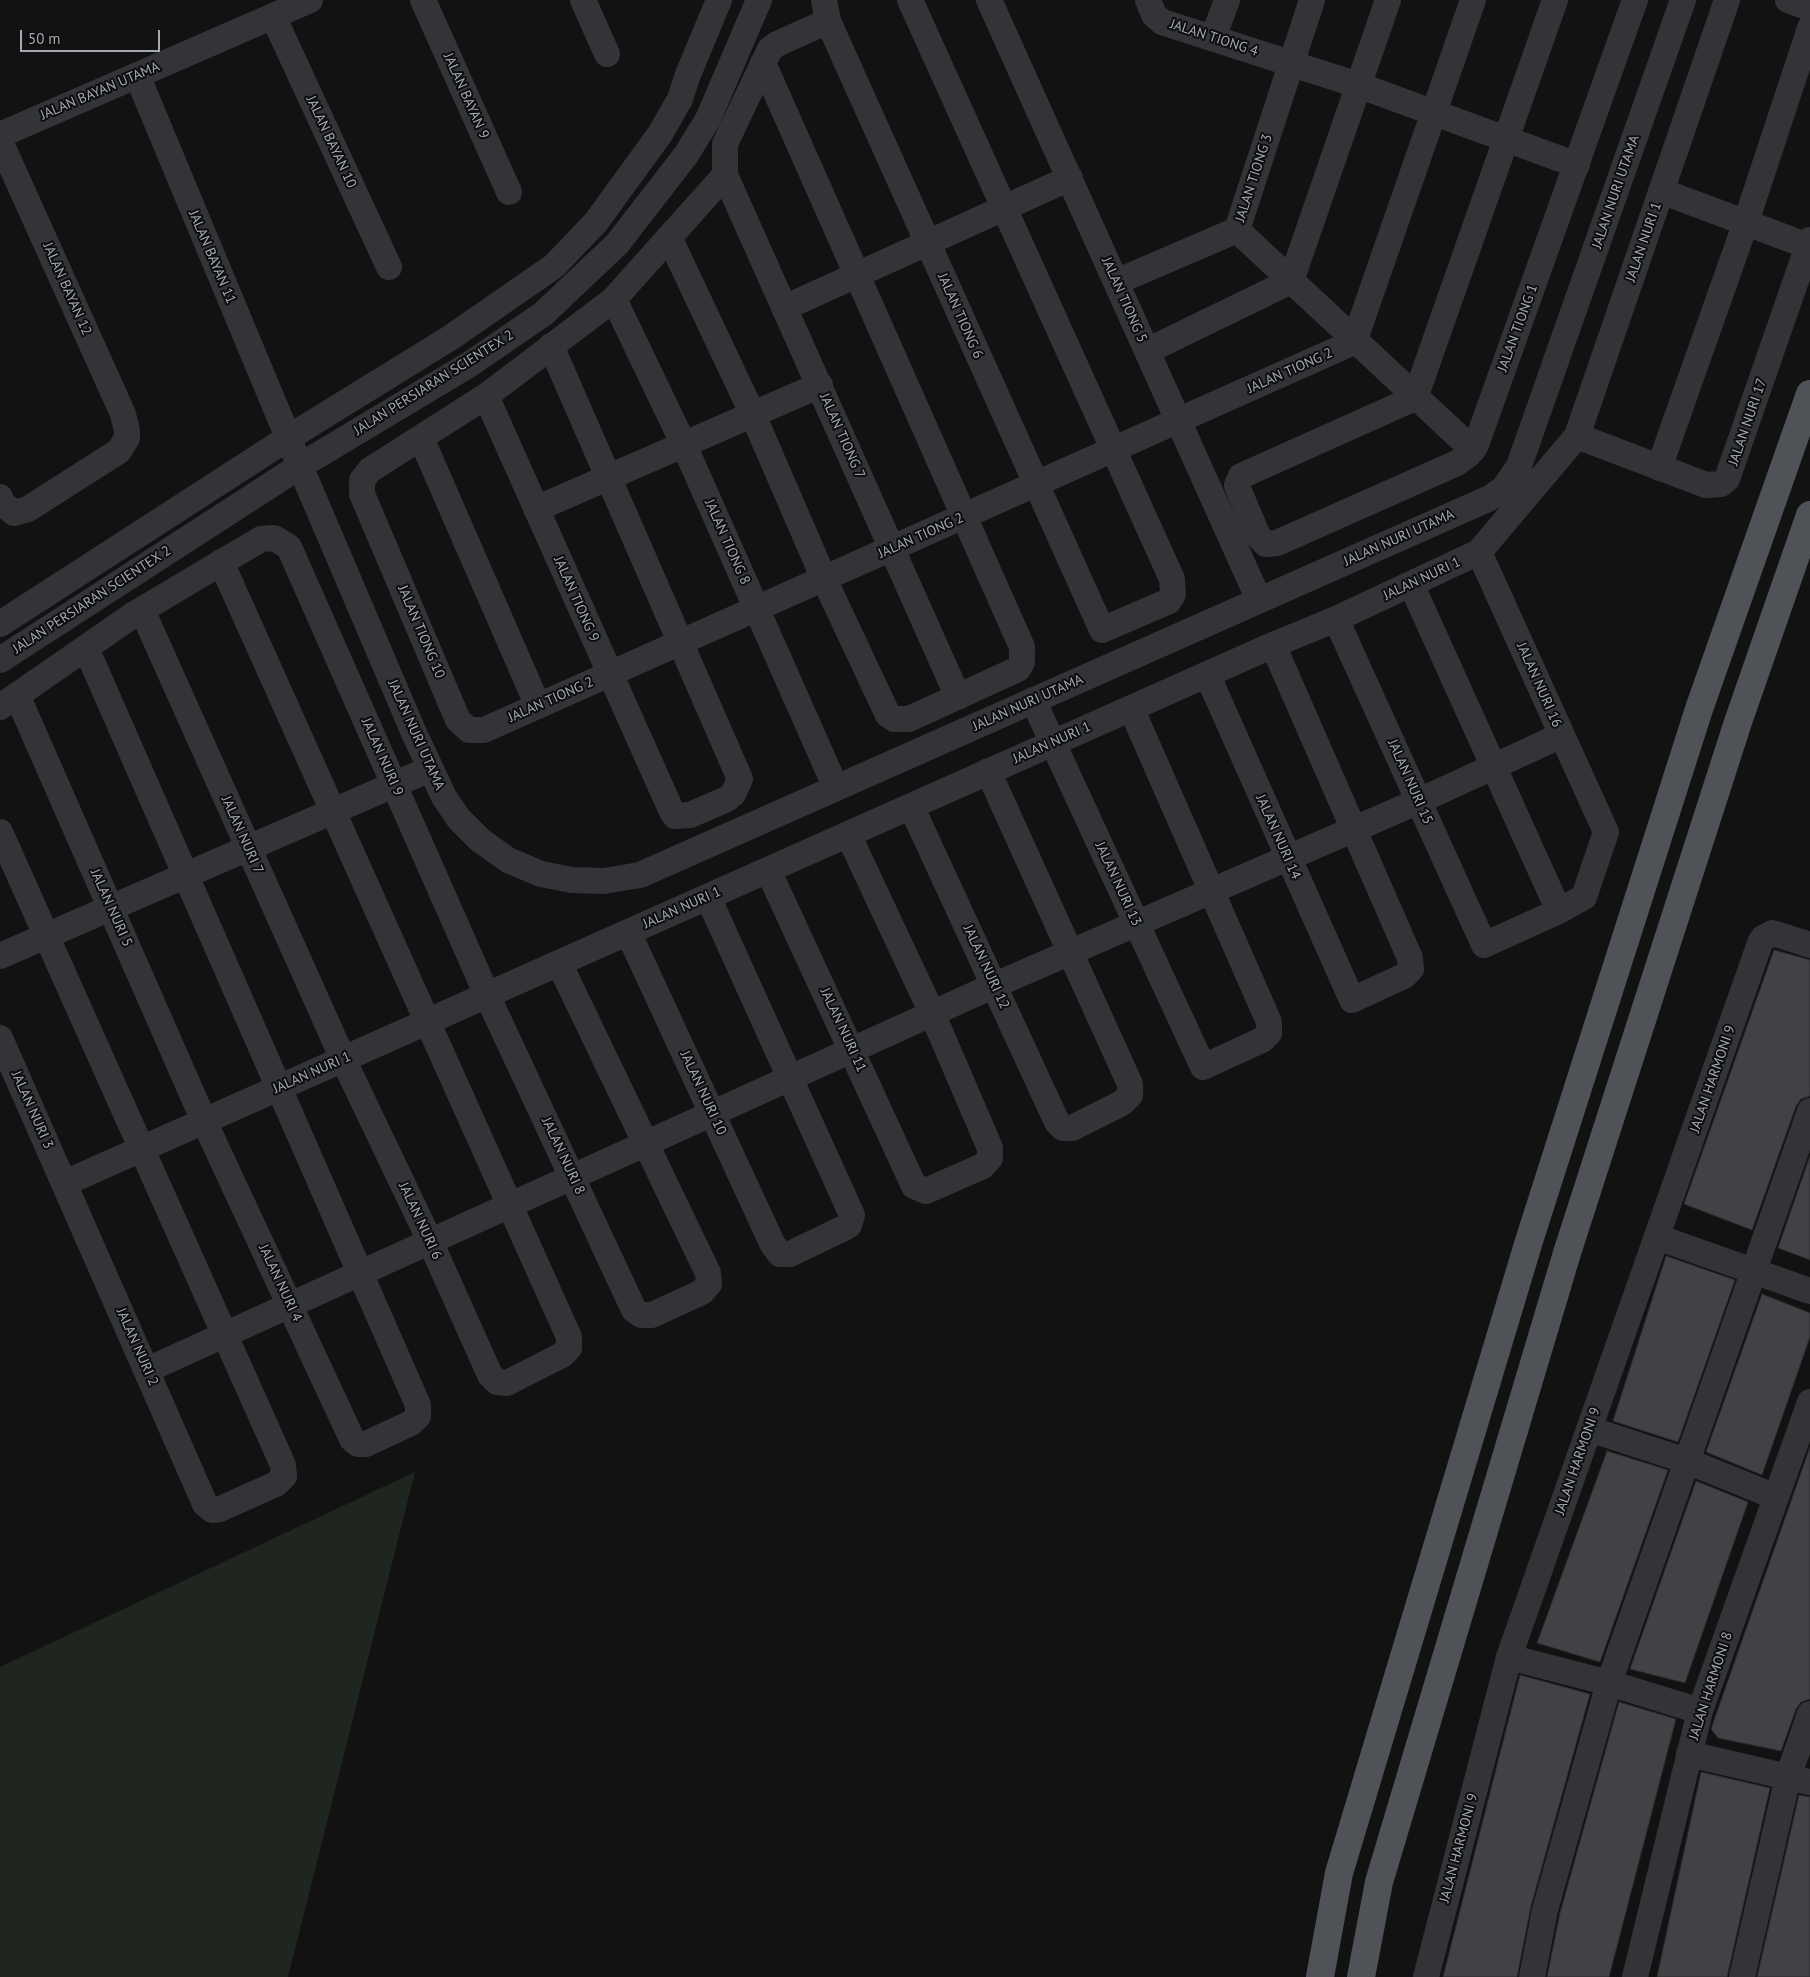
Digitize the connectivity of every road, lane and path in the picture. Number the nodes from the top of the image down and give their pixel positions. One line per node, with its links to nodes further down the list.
1 (310, 0): 20 (street, JALAN BAYAN UTAMA)
2 (423, 0): 36 (street, JALAN BAYAN 9)
3 (583, 0): 23 (street)
4 (719, 0): 59 (street)
5 (758, 0): 64 (street, JALAN PERSIARAN SCIENTEX 2)
6 (910, 0): 37 (street)
7 (989, 0): 34 (street, JALAN TIONG 5)
8 (1148, 0): 22 (street, JALAN TIONG 4)
9 (1227, 0): 22 (street)
10 (1312, 0): 25 (street, JALAN TIONG 3)
11 (1388, 0): 27 (street)
12 (1473, 0): 28 (street)
13 (1555, 0): 30 (street)
14 (1635, 0): 32 (street, JALAN TIONG 1)
15 (1683, 0): 77 (street, JALAN NURI UTAMA)
16 (1727, 0): 35 (street, JALAN NURI 1)
17 (1788, 0): 18 (street)
18 (1810, 8)
19 (826, 11): 24 (street); 41 (street, JALAN TIONG 6)
20 (273, 16): 26 (street, JALAN BAYAN UTAMA); 43 (street, JALAN BAYAN 10)
21 (1810, 28): 38 (street)
22 (1213, 38): 25 (street, JALAN TIONG 4)
23 (607, 54)
24 (763, 63): 33 (street); 44 (street)
25 (1291, 63): 27 (street, JALAN TIONG 4); 39 (street, JALAN TIONG 3)
26 (137, 75): 29 (street, JALAN BAYAN UTAMA); 59 (street, JALAN BAYAN 11)
27 (1358, 85): 28 (street, JALAN TIONG 4); 45 (street)
28 (1434, 113): 30 (street, JALAN TIONG 4); 49 (street)
29 (0, 135)
30 (1506, 138): 32 (street, JALAN TIONG 4); 55 (street)
31 (0, 141): 68 (street, JALAN BAYAN 12)
32 (1576, 165): 63 (street, JALAN TIONG 1)
33 (725, 175): 40 (street, JALAN TIONG 10); 48 (street, JALAN TIONG 7)
34 (1070, 178): 37 (street); 46 (street, JALAN TIONG 5)
35 (1661, 191): 38 (street); 58 (street, JALAN NURI 1)
36 (508, 192)
37 (1004, 208): 41 (street); 62 (street)
38 (1746, 222): 42 (street); 65 (street)
39 (1237, 230): 45 (street); 46 (street, JALAN TIONG 3)
40 (669, 237): 47 (street, JALAN TIONG 10); 56 (street)
41 (927, 243): 44 (street); 67 (street, JALAN TIONG 6)
42 (1809, 243): 65 (street, JALAN NURI 17)
43 (388, 267)
44 (857, 275): 48 (street); 70 (street)
45 (1290, 281): 49 (street); 51 (street)
46 (1116, 282): 51 (street, JALAN TIONG 5)
47 (614, 299): 50 (street, JALAN TIONG 10); 61 (street, JALAN TIONG 8)
48 (784, 308): 52 (street, JALAN TIONG 7)
49 (1354, 342): 55 (street); 57 (street, JALAN TIONG 2)
50 (551, 346): 54 (street, JALAN TIONG 10); 66 (street)
51 (1147, 351): 57 (street, JALAN TIONG 5)
52 (820, 385): 56 (street); 72 (street, JALAN TIONG 7)
53 (1810, 394): 158 (main road)
54 (486, 396): 60 (street, JALAN TIONG 10); 69 (street, JALAN TIONG 9)
55 (1415, 398): 63 (street); 63 (street)
56 (753, 415): 61 (street); 75 (street)
57 (1179, 421): 62 (street, JALAN TIONG 2); 77 (street, JALAN TIONG 5)
58 (1577, 436): 65 (street, JALAN NURI 17); 73 (street, JALAN NURI 1)
59 (288, 438): 64 (street, JALAN NURI UTAMA); 81 (street)
60 (421, 438): 91 (street); 93 (street, JALAN TIONG 10)
61 (684, 445): 66 (street); 78 (street, JALAN TIONG 8)
62 (1114, 449): 67 (street, JALAN TIONG 2); 67 (street, JALAN TIONG 6)
63 (1473, 450)
64 (300, 466): 85 (street, JALAN PERSIARAN SCIENTEX 2); 97 (street, JALAN NURI UTAMA)
65 (1659, 468)
66 (609, 478): 69 (street); 82 (street)
67 (1035, 484): 70 (street, JALAN TIONG 2)
68 (7, 505)
69 (536, 508): 86 (street, JALAN TIONG 9)
70 (964, 516): 72 (street, JALAN TIONG 2); 88 (street)
71 (1810, 516): 159 (main road)
72 (892, 549): 75 (street, JALAN TIONG 2); 88 (street, JALAN TIONG 7)
73 (1479, 552): 76 (street, JALAN NURI 1); 94 (street, JALAN NURI 16)
74 (221, 562): 79 (street); 99 (street, JALAN NURI 9); 103 (street)
75 (824, 579): 78 (street, JALAN TIONG 2); 88 (street)
76 (1411, 584): 80 (street, JALAN NURI 1); 96 (street)
77 (1259, 600): 89 (street, JALAN NURI UTAMA)
78 (757, 609): 82 (street, JALAN TIONG 2); 100 (street, JALAN TIONG 8)
79 (142, 610): 84 (street); 107 (street, JALAN NURI 7)
80 (1336, 619): 83 (street, JALAN NURI 1); 101 (street, JALAN NURI 15)
81 (0, 624)
82 (680, 644): 86 (street, JALAN TIONG 2); 86 (street, JALAN TIONG 9)
83 (1274, 645): 87 (street, JALAN NURI 1); 104 (street)
84 (86, 648): 90 (street); 110 (street)
85 (0, 660)
86 (610, 674): 91 (street, JALAN TIONG 2)
87 (1207, 674): 92 (street, JALAN NURI 1); 108 (street, JALAN NURI 14)
88 (958, 697)
89 (1033, 700): 95 (street, JALAN NURI 13); 100 (street, JALAN NURI UTAMA)
90 (9, 701): 113 (street, JALAN NURI 5)
91 (538, 706): 93 (street, JALAN TIONG 2)
92 (1131, 708): 95 (street, JALAN NURI 1); 111 (street)
93 (487, 729)
94 (1562, 735): 96 (street); 114 (street, JALAN NURI 16)
95 (1053, 743): 98 (street, JALAN NURI 1); 115 (street, JALAN NURI 13)
96 (1494, 766): 101 (street); 114 (street)
97 (430, 769): 99 (street); 100 (street, JALAN NURI UTAMA)
98 (988, 772): 102 (street, JALAN NURI 1); 120 (street)
99 (394, 784): 103 (street); 124 (street, JALAN NURI 9)
100 (836, 788)
101 (1419, 801): 104 (street); 118 (street, JALAN NURI 15)
102 (911, 806): 106 (street, JALAN NURI 1); 123 (street, JALAN NURI 12)
103 (333, 810): 107 (street); 126 (street)
104 (1354, 827): 108 (street); 108 (street, JALAN NURI 14)
105 (0, 832): 117 (street)
106 (848, 834): 109 (street, JALAN NURI 1); 125 (street)
107 (248, 848): 110 (street); 129 (street, JALAN NURI 7)
108 (1286, 857): 111 (street)
109 (768, 870): 112 (street, JALAN NURI 1); 128 (street, JALAN NURI 11)
110 (185, 875): 113 (street); 131 (street)
111 (1211, 890): 115 (street); 115 (street, JALAN NURI 13)
112 (708, 896): 116 (street, JALAN NURI 1); 130 (street)
113 (110, 908): 117 (street); 134 (street, JALAN NURI 5)
114 (1559, 910): 118 (street, JALAN NURI 16)
115 (1136, 924): 120 (street)
116 (628, 932): 122 (street, JALAN NURI 1); 133 (street, JALAN NURI 10)
117 (46, 936): 121 (street); 136 (street)
118 (1484, 945)
119 (1810, 945): 140 (street, JALAN HARMONI 9)
120 (1070, 952): 123 (street); 123 (street, JALAN NURI 12)
121 (0, 956)
122 (559, 963): 124 (street, JALAN NURI 1); 135 (street)
123 (994, 985): 125 (street)
124 (487, 995): 126 (street, JALAN NURI 1); 137 (street, JALAN NURI 8)
125 (932, 1013): 128 (street); 128 (street, JALAN NURI 11)
126 (428, 1021): 129 (street, JALAN NURI 1); 139 (street)
127 (0, 1038): 138 (street, JALAN NURI 3)
128 (852, 1050): 130 (street)
129 (343, 1059): 131 (street, JALAN NURI 1); 141 (street, JALAN NURI 6)
130 (791, 1078): 133 (street); 133 (street, JALAN NURI 10)
131 (278, 1088): 134 (street, JALAN NURI 1); 143 (street)
132 (1810, 1110): 142 (street)
133 (713, 1113): 135 (street)
134 (204, 1121): 136 (street, JALAN NURI 1); 145 (street, JALAN NURI 4)
135 (646, 1144): 137 (street); 137 (street, JALAN NURI 8)
136 (142, 1149): 138 (street, JALAN NURI 1); 146 (street)
137 (572, 1177): 139 (street)
138 (64, 1182): 147 (street, JALAN NURI 2)
139 (510, 1205): 141 (street); 141 (street, JALAN NURI 6)
140 (1657, 1237): 142 (street); 149 (street, JALAN HARMONI 9)
141 (430, 1241): 143 (street)
142 (1753, 1271): 144 (street); 150 (street)
143 (360, 1273): 145 (street); 145 (street, JALAN NURI 4)
144 (1810, 1291)
145 (291, 1304): 146 (street)
146 (225, 1334): 147 (street); 147 (street, JALAN NURI 2)
147 (148, 1370)
148 (1810, 1402): 151 (street, JALAN HARMONI 8)
149 (1589, 1429): 150 (street); 152 (street, JALAN HARMONI 9)
150 (1686, 1461): 151 (street); 153 (street)
151 (1776, 1497): 154 (street, JALAN HARMONI 8)
152 (1509, 1657): 153 (street); 160 (street, JALAN HARMONI 9)
153 (1610, 1683): 154 (street); 161 (street)
154 (1700, 1711): 156 (street, JALAN HARMONI 8)
155 (1810, 1714): 157 (street)
156 (1689, 1754): 157 (street); 162 (street, JALAN HARMONI 8)
157 (1799, 1779): 163 (street)
158 (1320, 1977)
159 (1361, 1977)
160 (1426, 1977)
161 (1532, 1977)
162 (1635, 1977)
163 (1742, 1977)

